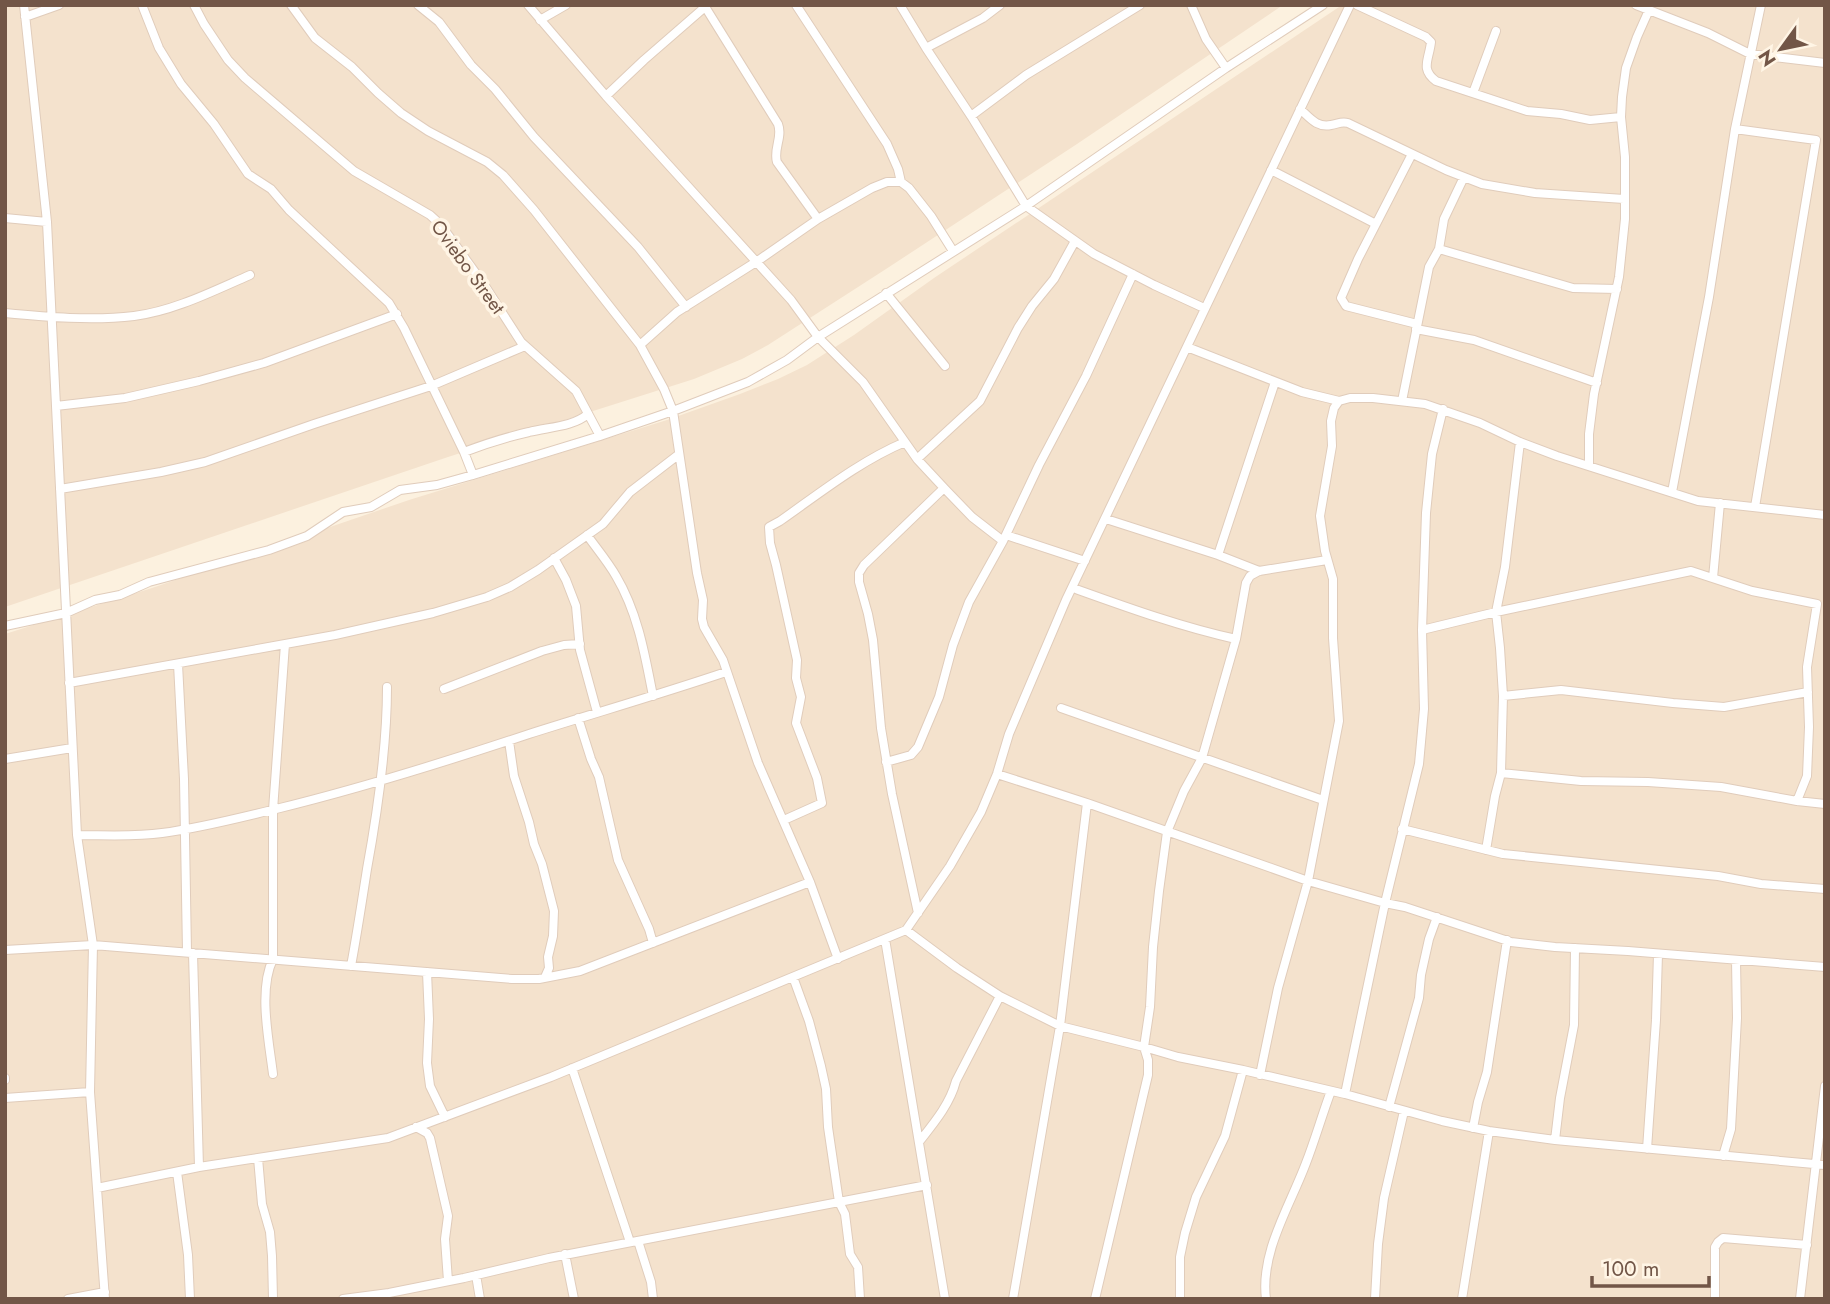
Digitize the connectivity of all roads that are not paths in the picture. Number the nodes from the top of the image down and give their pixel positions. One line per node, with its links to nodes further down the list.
1 (24, 5): 21 (street)
2 (59, 5): 21 (street)
3 (142, 5): 56 (street)
4 (194, 5): 61 (street, Oviebo Street)
5 (291, 5): 60 (street)
6 (418, 5): 53 (street)
7 (528, 5): 22 (street)
8 (566, 5): 22 (street)
9 (796, 5): 38 (street)
10 (900, 5): 24 (street)
11 (1000, 5): 24 (street)
12 (1140, 5): 31 (street)
13 (1191, 5): 27 (street)
14 (1323, 5): 27 (street)
15 (1350, 5): 30 (street)
16 (1357, 5): 28 (street)
17 (1636, 5): 20 (street)
18 (1761, 5): 25 (street)
19 (705, 6): 29 (street); 42 (street)
20 (1649, 10): 25 (street); 32 (street)
21 (25, 17): 43 (street)
22 (540, 20): 29 (street)
23 (1496, 31): 28 (street)
24 (926, 48): 31 (street)
25 (1750, 54): 26 (street); 33 (street)
26 (1825, 63)
27 (1226, 68): 40 (street)
28 (1473, 93): 32 (street)
29 (606, 96): 48 (street)
30 (1300, 109): 35 (street); 36 (street)
31 (971, 116): 40 (street)
32 (1621, 117): 39 (street)
33 (1735, 129): 34 (street); 83 (street)
34 (1820, 140): 85 (street)
35 (1412, 153): 37 (street); 44 (street)
36 (1271, 170): 44 (street); 54 (street)
37 (1464, 177): 39 (street); 46 (street)
38 (901, 182): 42 (street); 47 (street)
39 (1624, 199): 51 (street)
40 (1026, 206): 45 (street); 47 (street)
41 (5, 218): 43 (street)
42 (818, 219): 48 (street)
43 (47, 222): 57 (street)
44 (1376, 224): 58 (street)
45 (1075, 241): 49 (street); 78 (street)
46 (1439, 249): 51 (street); 58 (street)
47 (953, 251): 52 (street)
48 (756, 262): 53 (street); 59 (street)
49 (1133, 274): 54 (street); 89 (street)
50 (250, 275): 57 (street)
51 (1617, 289): 65 (street)
52 (886, 293): 59 (street); 63 (street)
53 (686, 307): 60 (street)
54 (1204, 308): 62 (street)
55 (5, 313): 57 (street)
56 (397, 314): 66 (street); 69 (street)
57 (51, 317): 69 (street)
58 (1417, 326): 65 (street); 68 (street)
59 (818, 337): 71 (street); 74 (street)
60 (640, 345): 71 (street)
61 (525, 346): 66 (street); 72 (street, Oviebo Street)
62 (1187, 346): 64 (street); 87 (street)
63 (946, 366)
64 (1275, 382): 67 (street); 90 (street)
65 (1597, 383): 79 (street)
66 (431, 386): 76 (street); 82 (street)
67 (1339, 401): 68 (street); 92 (street)
68 (1402, 401): 70 (street)
69 (56, 406): 82 (street)
70 (1443, 409): 75 (street); 101 (street)
71 (673, 411): 73 (street); 77 (street)
72 (588, 414): 73 (street, Oviebo Street); 76 (street)
73 (600, 436): 80 (street)
74 (905, 442): 78 (street); 129 (street)
75 (1520, 442): 79 (street); 98 (street)
76 (464, 452): 80 (street)
77 (678, 455): 88 (street); 106 (street)
78 (918, 459): 81 (street)
79 (1589, 466): 83 (street)
80 (473, 475): 99 (street)
81 (944, 488): 89 (street); 120 (street)
82 (60, 489): 99 (street)
83 (1672, 492): 84 (street)
84 (1720, 503): 85 (street); 95 (street)
85 (1755, 507): 86 (street)
86 (1825, 515)
87 (1106, 519): 90 (street); 93 (street)
88 (587, 536): 91 (street); 111 (street)
89 (1005, 538): 93 (street); 120 (street)
90 (1218, 555): 94 (street)
91 (554, 558): 103 (street); 104 (street)
92 (1328, 560): 94 (street); 124 (street)
93 (1085, 562): 96 (street)
94 (1259, 571): 102 (street)
95 (1713, 578): 97 (street); 98 (street)
96 (1073, 588): 102 (street); 122 (street)
97 (1821, 605): 110 (street)
98 (1496, 612): 101 (street); 112 (street)
99 (66, 613): 100 (street); 107 (street)
100 (5, 626)
101 (1422, 630): 131 (street)
102 (1236, 639): 118 (street)
103 (580, 644): 109 (street); 114 (street)
104 (285, 645): 105 (street); 128 (street)
105 (178, 664): 107 (street); 130 (street)
106 (726, 672): 111 (street); 129 (street)
107 (69, 683): 117 (street)
108 (387, 687): 123 (street)
109 (443, 689)
110 (1808, 692): 112 (street); 125 (street)
111 (653, 696): 114 (street)
112 (1503, 696): 121 (street)
113 (1060, 708): 118 (street)
114 (597, 712): 115 (street)
115 (578, 718): 116 (street); 144 (street)
116 (509, 741): 123 (street); 156 (street)
117 (72, 748): 119 (street); 133 (street)
118 (1202, 758): 124 (street); 132 (street)
119 (5, 759)
120 (886, 762): 139 (street)
121 (1501, 773): 125 (street); 134 (street)
122 (997, 774): 126 (street); 139 (street)
123 (381, 782): 128 (street); 153 (street)
124 (1323, 800): 135 (street)
125 (1797, 801): 127 (street)
126 (1087, 803): 132 (street); 159 (street)
127 (1825, 804)
128 (273, 810): 130 (street); 150 (street)
129 (784, 820): 136 (street)
130 (185, 829): 133 (street); 148 (street)
131 (1402, 829): 134 (street); 138 (street)
132 (1167, 832): 135 (street); 160 (street)
133 (77, 835): 145 (street)
134 (1486, 850): 137 (street)
135 (1308, 881): 138 (street); 164 (street)
136 (810, 882): 144 (street); 151 (street)
137 (1825, 889)
138 (1385, 903): 140 (street); 168 (street)
139 (918, 914): 141 (street)
140 (1437, 918): 143 (street); 170 (street)
141 (906, 930): 142 (street); 158 (street)
142 (885, 939): 151 (street); 177 (street)
143 (1507, 940): 146 (street); 174 (street)
144 (653, 943): 156 (street)
145 (93, 945): 147 (street); 148 (street); 167 (street)
146 (1575, 948): 149 (street); 176 (street)
147 (5, 950)
148 (190, 952): 150 (street); 182 (street)
149 (1658, 954): 152 (street); 178 (street)
150 (273, 959): 153 (street); 163 (street)
151 (838, 959): 157 (street)
152 (1736, 960): 154 (street); 179 (street)
153 (351, 966): 155 (street)
154 (1825, 967)
155 (427, 972): 156 (street); 172 (street)
156 (545, 977)
157 (793, 977): 161 (street); 186 (street)
158 (1000, 996): 159 (street); 177 (street)
159 (1060, 1026): 160 (street); 202 (street)
160 (1144, 1046): 162 (street); 203 (street)
161 (572, 1068): 172 (street); 187 (street)
162 (1243, 1070): 164 (street); 204 (street)
163 (274, 1074)
164 (1260, 1075): 166 (street)
165 (1825, 1086): 181 (street)
166 (1331, 1091): 168 (street); 205 (street)
167 (90, 1092): 169 (street); 185 (street)
168 (1345, 1094): 170 (street)
169 (5, 1098)
170 (1389, 1107): 171 (street)
171 (1404, 1111): 174 (street); 206 (street)
172 (445, 1116): 173 (street)
173 (416, 1127): 180 (street); 191 (street)
174 (1473, 1128): 175 (street)
175 (1489, 1131): 176 (street); 207 (street)
176 (1555, 1140): 178 (street)
177 (919, 1142): 184 (street)
178 (1647, 1149): 179 (street)
179 (1723, 1156): 181 (street)
180 (258, 1158): 182 (street); 195 (street)
181 (1820, 1165): 188 (street)
182 (200, 1167): 183 (street)
183 (177, 1172): 185 (street); 194 (street)
184 (927, 1185): 186 (street); 201 (street)
185 (97, 1188): 192 (street)
186 (839, 1202): 187 (street); 200 (street)
187 (634, 1241): 189 (street); 199 (street)
188 (1807, 1245): 208 (street); 209 (street)
189 (565, 1254): 190 (street); 198 (street)
190 (476, 1275): 191 (street); 197 (street)
191 (448, 1282): 196 (street)
192 (105, 1296): 193 (street)
193 (68, 1299)
194 (190, 1299)
195 (273, 1299)
196 (343, 1299)
197 (480, 1299)
198 (574, 1299)
199 (653, 1299)
200 (860, 1299)
201 (945, 1299)
202 (1013, 1299)
203 (1095, 1299)
204 (1180, 1299)
205 (1266, 1299)
206 (1375, 1299)
207 (1462, 1299)
208 (1716, 1299)
209 (1800, 1299)

